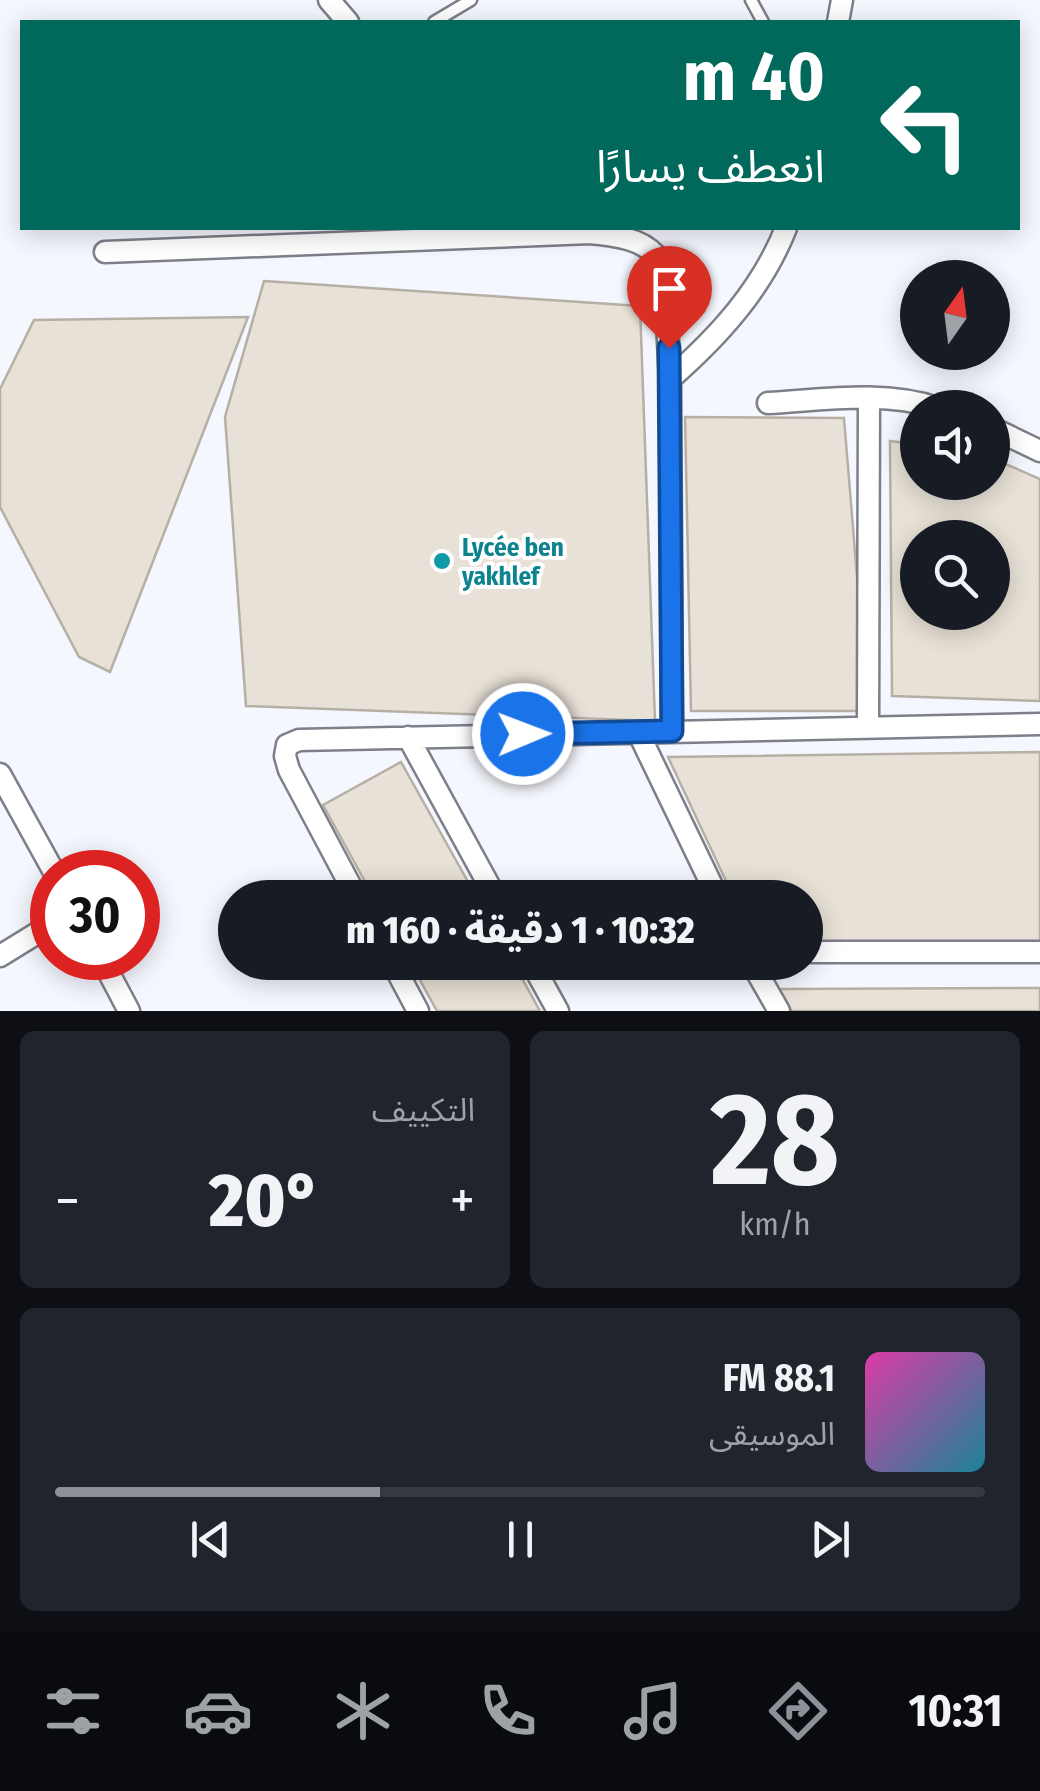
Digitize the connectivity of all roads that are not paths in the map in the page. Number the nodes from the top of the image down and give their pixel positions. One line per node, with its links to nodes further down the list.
1 (328, 0): 3 (street)
2 (471, 0): 4 (lane)
3 (346, 20)
4 (437, 20)
5 (785, 230): 8 (street)
6 (532, 232): 7 (street); 8 (street)
7 (105, 252)
8 (670, 380): 16 (street)
9 (869, 398): 10 (street); 11 (street); 15 (street)
10 (900, 400)
11 (768, 403)
12 (1010, 437): 13 (street)
13 (1040, 452)
14 (1040, 724): 15 (street)
15 (868, 726): 16 (street)
16 (672, 731): 17 (street)
17 (638, 732): 18 (street); 23 (street)
18 (408, 738): 21 (street); 22 (street)
19 (2, 784): 20 (street)
20 (41, 850)
21 (348, 880)
22 (486, 880)
23 (709, 880)
24 (30, 938): 27 (street)
25 (823, 952): 26 (street)
26 (1040, 952)
27 (0, 956)
28 (112, 980): 32 (street)
29 (402, 980): 33 (street)
30 (541, 980): 34 (street)
31 (761, 980): 35 (street)
32 (129, 1011)
33 (418, 1011)
34 (558, 1011)
35 (779, 1011)

